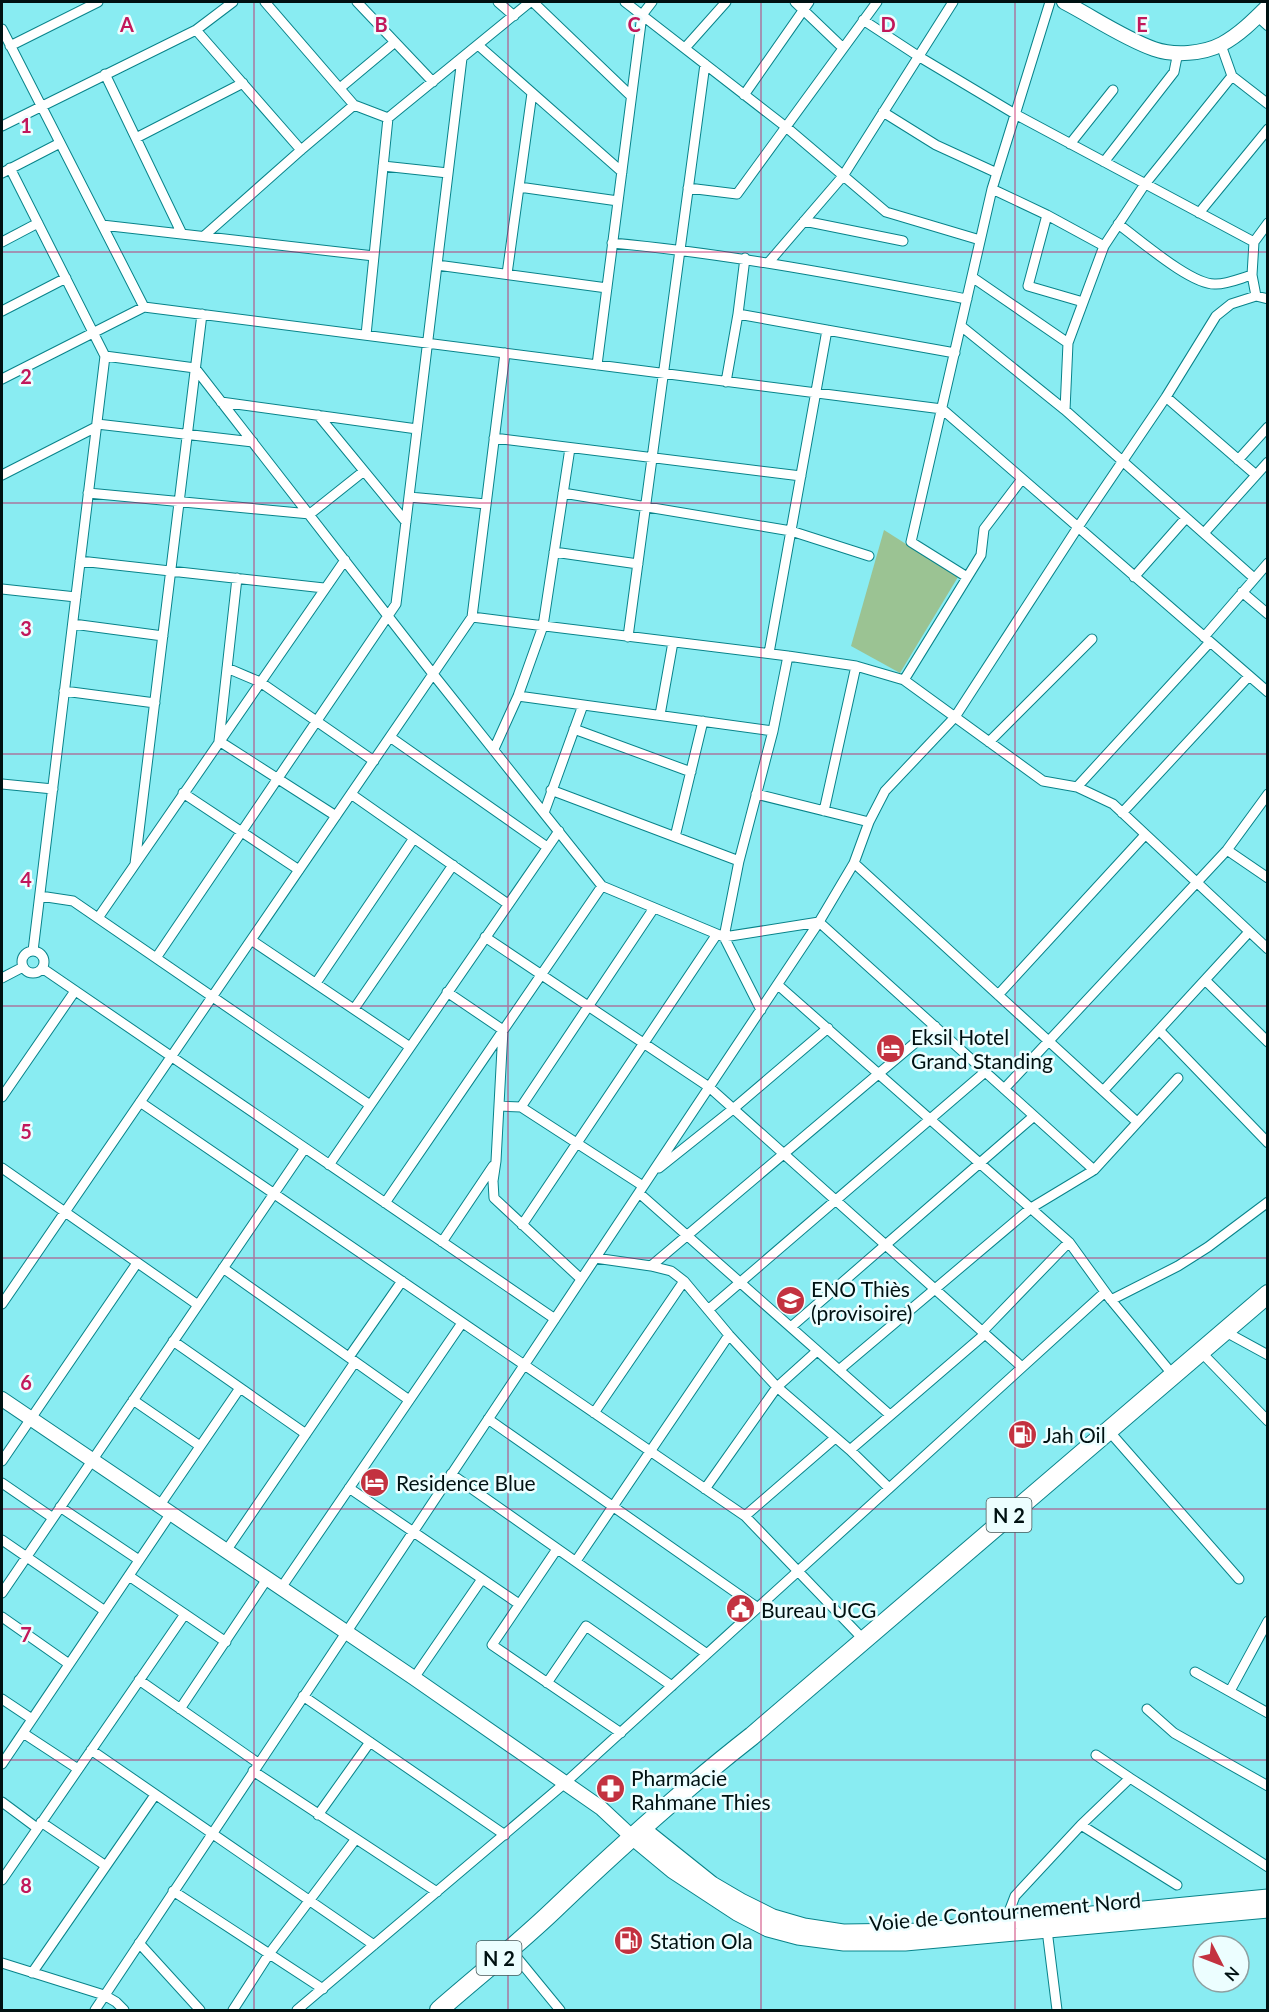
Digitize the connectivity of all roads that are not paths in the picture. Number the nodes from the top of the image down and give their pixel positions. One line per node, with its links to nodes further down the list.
1 (71, 2): 18 (street)
2 (98, 2): 18 (street)
3 (233, 2): 24 (street)
4 (265, 2): 39 (street)
5 (357, 2): 25 (street)
6 (498, 2): 20 (street)
7 (531, 2): 20 (street); 43 (street)
8 (625, 2): 19 (street)
9 (652, 2): 19 (street)
10 (726, 2): 29 (street)
11 (795, 2): 16 (street)
12 (877, 2): 21 (street)
13 (953, 2): 32 (street)
14 (1050, 2): 48 (street)
15 (1064, 2): 31 (street)
16 (807, 5): 30 (street); 42 (street)
17 (1268, 6): 22 (street)
18 (76, 12): 28 (street)
19 (642, 15): 29 (street); 43 (street)
20 (514, 16): 26 (street)
21 (863, 20): 30 (street); 32 (street)
22 (1262, 21): 27 (street)
23 (2, 29): 28 (street)
24 (196, 30): 35 (street); 38 (street)
25 (395, 42): 37 (street); 39 (street)
26 (478, 45): 33 (street); 41 (street)
27 (1221, 45): 31 (street); 36 (street)
28 (10, 46): 46 (street)
29 (685, 48): 34 (street)
30 (843, 48): 51 (street)
31 (1178, 52): 57 (street)
32 (918, 56): 47 (street); 48 (street)
33 (462, 58): 37 (street); 61 (street)
34 (705, 64): 42 (street); 66 (street)
35 (105, 74): 46 (street); 53 (street)
36 (1232, 76): 44 (street); 64 (street)
37 (433, 82): 49 (street)
38 (243, 83): 53 (street); 56 (street)
39 (340, 88): 45 (street)
40 (1113, 90): 55 (street)
41 (532, 93): 60 (street); 65 (street)
42 (744, 95): 51 (street)
43 (631, 96): 60 (street)
44 (1268, 104)
45 (354, 105): 49 (street); 56 (street)
46 (41, 106): 50 (street); 54 (street)
47 (883, 112): 62 (street); 63 (street)
48 (1015, 114): 55 (street); 62 (street)
49 (388, 118): 58 (street)
50 (2, 126)
51 (786, 127): 63 (street); 66 (street)
52 (1268, 129): 69 (street)
53 (136, 138): 76 (street)
54 (60, 143): 59 (street); 75 (street)
55 (1070, 144): 57 (street)
56 (301, 150): 77 (street)
57 (1104, 162): 64 (street)
58 (383, 166): 61 (street); 85 (street)
59 (6, 171): 72 (street)
60 (622, 171): 68 (street)
61 (448, 173): 88 (street)
62 (997, 173): 67 (street)
63 (843, 176): 71 (street); 78 (street)
64 (1145, 184): 69 (street); 73 (street)
65 (519, 187): 68 (street); 89 (street)
66 (688, 188): 84 (street)
67 (992, 189): 70 (street); 78 (street)
68 (618, 201): 82 (street)
69 (1199, 213): 81 (street)
70 (1047, 215): 83 (street); 97 (street)
71 (804, 222): 79 (street); 87 (street)
72 (38, 223): 80 (street); 92 (street)
73 (1118, 224): 83 (street); 90 (street)
74 (1268, 224): 81 (street)
75 (102, 225): 76 (street); 98 (street)
76 (182, 234): 77 (street)
77 (204, 236): 85 (street)
78 (980, 240): 91 (street)
79 (903, 241)
80 (2, 242)
81 (1254, 242): 90 (street)
82 (612, 243): 84 (street); 93 (street)
83 (1104, 246): 97 (street)
84 (680, 249): 86 (street); 113 (street)
85 (374, 256): 105 (street)
86 (745, 258): 87 (street); 101 (street)
87 (769, 262): 95 (street)
88 (437, 265): 89 (street); 106 (street)
89 (507, 274): 93 (street)
90 (1252, 275): 94 (street)
91 (972, 277): 95 (street); 107 (street)
92 (66, 278): 99 (street); 104 (street)
93 (607, 288): 111 (street)
94 (1256, 296): 96 (street); 117 (street)
95 (967, 299): 102 (street)
96 (1268, 299)
97 (1083, 302): 107 (street)
98 (144, 307): 100 (street); 104 (street)
99 (2, 310)
100 (202, 314): 105 (street); 112 (street)
101 (738, 314): 103 (street); 115 (street)
102 (961, 326): 109 (street); 120 (street)
103 (827, 330): 109 (street); 116 (street)
104 (93, 332): 110 (street); 114 (street)
105 (366, 335): 106 (street)
106 (428, 343): 108 (street); 123 (street)
107 (1068, 343): 120 (street)
108 (505, 353): 111 (street); 126 (street)
109 (955, 353): 119 (street)
110 (105, 356): 112 (street); 122 (street)
111 (597, 365): 113 (street)
112 (195, 369): 118 (street); 125 (street)
113 (663, 373): 115 (street); 129 (street)
114 (2, 379)
115 (726, 382): 116 (street)
116 (816, 393): 119 (street); 135 (street)
117 (1166, 397): 130 (street); 132 (street)
118 (221, 402): 121 (street); 127 (street)
119 (942, 409): 137 (street); 157 (street)
120 (1065, 410): 132 (street)
121 (318, 415): 123 (street); 133 (street)
122 (97, 425): 125 (street); 134 (street); 138 (street)
123 (417, 429): 140 (street)
124 (1266, 432): 130 (street)
125 (187, 435): 127 (street); 141 (street)
126 (495, 438): 128 (street); 142 (street)
127 (253, 442): 144 (street)
128 (570, 448): 129 (street); 139 (street)
129 (652, 458): 135 (street); 143 (street)
130 (1238, 460): 136 (street)
131 (1268, 462): 136 (street)
132 (1122, 463): 145 (street); 147 (street)
133 (364, 471): 144 (street); 146 (street)
134 (2, 475)
135 (801, 476): 148 (street)
136 (1256, 476): 149 (street)
137 (1022, 479): 147 (street); 157 (street)
138 (88, 493): 141 (street); 153 (street)
139 (563, 493): 143 (street); 150 (street)
140 (409, 497): 142 (street); 146 (street)
141 (179, 503): 144 (street); 156 (street)
142 (486, 504): 167 (street)
143 (645, 506): 148 (street); 155 (street)
144 (310, 514): 152 (street)
145 (1186, 518): 149 (street); 158 (street)
146 (406, 522): 166 (street)
147 (1077, 527): 158 (street); 189 (street)
148 (791, 531): 151 (street); 175 (street)
149 (1204, 533): 160 (street)
150 (554, 552): 155 (street); 169 (street)
151 (869, 556)
152 (345, 560): 161 (street); 166 (street)
153 (80, 561): 156 (street); 164 (street)
154 (1268, 563): 160 (street)
155 (638, 564): 171 (street)
156 (171, 571): 159 (street); 170 (street)
157 (968, 577): 181 (street)
158 (1134, 577): 173 (street)
159 (237, 578): 161 (street); 178 (street)
160 (1254, 578): 163 (street)
161 (324, 588): 182 (street)
162 (2, 589): 164 (street)
163 (1242, 592): 165 (street); 173 (street)
164 (76, 597): 168 (street)
165 (1268, 614)
166 (389, 616): 179 (street); 190 (street)
167 (472, 617): 169 (street); 179 (street)
168 (73, 624): 170 (street); 183 (street)
169 (543, 626): 171 (street); 185 (street)
170 (163, 636): 186 (street)
171 (628, 637): 174 (street)
172 (1092, 639): 196 (street)
173 (1207, 639): 180 (street); 202 (street)
174 (673, 642): 175 (street); 188 (street)
175 (769, 654): 176 (street)
176 (788, 656): 177 (street); 193 (street)
177 (856, 666): 181 (street); 209 (street)
178 (227, 668): 182 (street); 195 (street)
179 (433, 674): 194 (street); 197 (street)
180 (1249, 676): 184 (street); 211 (street)
181 (904, 680): 189 (street)
182 (260, 682): 190 (street); 195 (street)
183 (64, 691): 186 (street); 203 (street)
184 (1268, 692)
185 (518, 696): 187 (street); 197 (street)
186 (154, 703): 223 (street)
187 (583, 705): 188 (street); 192 (street)
188 (660, 715): 191 (street)
189 (955, 717): 196 (street); 213 (street)
190 (316, 721): 198 (street); 200 (street)
191 (703, 721): 193 (street); 199 (street)
192 (574, 729): 199 (street); 204 (street)
193 (773, 731): 207 (street)
194 (390, 737): 198 (street); 219 (street)
195 (219, 741): 200 (street); 205 (street)
196 (989, 742): 202 (street)
197 (494, 749): 210 (street)
198 (374, 761): 206 (street)
199 (691, 772): 217 (street)
200 (278, 779): 212 (street); 215 (street)
201 (2, 784): 203 (street)
202 (1077, 787): 211 (street)
203 (52, 789): 229 (street)
204 (551, 790): 210 (street); 217 (street)
205 (183, 794): 215 (street); 223 (street)
206 (351, 794): 212 (street); 218 (street)
207 (756, 794): 209 (street); 221 (street)
208 (1268, 795): 220 (street)
209 (824, 811): 213 (street)
210 (544, 813): 214 (street)
211 (1122, 813): 216 (street)
212 (336, 816): 225 (street)
213 (869, 822): 222 (street)
214 (559, 831): 219 (street); 228 (street)
215 (242, 832): 225 (street); 240 (street)
216 (1145, 835): 227 (street); 250 (street)
217 (675, 837): 221 (street)
218 (414, 838): 224 (street); 246 (street)
219 (547, 847): 230 (street)
220 (1227, 850): 226 (street); 227 (street)
221 (739, 861): 235 (street)
222 (854, 863): 233 (street); 250 (street)
223 (135, 864): 232 (street)
224 (453, 865): 230 (street); 253 (street)
225 (299, 870): 237 (street)
226 (1268, 878)
227 (1196, 882): 234 (street); 259 (street)
228 (602, 886): 231 (street); 243 (street)
229 (40, 896): 232 (street); 239 (street)
230 (508, 904): 236 (street)
231 (654, 908): 235 (street); 252 (street)
232 (98, 918): 240 (street)
233 (819, 922): 235 (street); 247 (street); 255 (street)
234 (1249, 932): 238 (street); 245 (street)
235 (721, 936): 254 (street); 261 (street)
236 (485, 937): 243 (street); 249 (street)
237 (251, 940): 246 (street); 251 (street)
238 (1265, 943)
239 (33, 951): 241 (street); 242 (street)
240 (156, 958): 251 (street)
241 (23, 967): 242 (street); 244 (street)
242 (42, 968): 248 (street)
243 (541, 975): 252 (street); 257 (street)
244 (2, 978)
245 (1205, 980): 258 (street); 260 (street)
246 (316, 983): 253 (street)
247 (778, 985): 254 (street); 256 (street)
248 (75, 991): 263 (street); 270 (street)
249 (447, 992): 257 (street); 262 (street)
250 (998, 994): 259 (street)
251 (212, 997): 263 (street); 272 (street)
252 (588, 1006): 261 (street); 274 (street)
253 (354, 1009): 262 (street)
254 (761, 1010): 267 (street)
255 (934, 1026): 264 (street); 265 (street)
256 (828, 1028): 265 (street); 275 (street)
257 (503, 1030): 273 (street); 293 (street)
258 (1159, 1030): 269 (street); 280 (street)
259 (1048, 1041): 268 (street); 269 (street)
260 (1268, 1042)
261 (644, 1043): 267 (street); 279 (street)
262 (410, 1047): 272 (street)
263 (171, 1057): 271 (street); 281 (street)
264 (985, 1072): 268 (street); 277 (street)
265 (879, 1073): 277 (street); 282 (street)
266 (1178, 1078): 278 (street)
267 (710, 1087): 275 (street); 288 (street)
268 (1004, 1089): 276 (street)
269 (1103, 1091): 278 (street)
270 (2, 1097)
271 (140, 1102): 290 (street); 295 (street)
272 (370, 1105): 285 (street)
273 (499, 1107): 274 (street); 283 (street)
274 (521, 1107): 279 (street)
275 (733, 1109): 282 (street); 288 (street)
276 (1034, 1116): 284 (street); 286 (street)
277 (930, 1119): 284 (street); 291 (street)
278 (1137, 1122): 286 (street)
279 (577, 1143): 289 (street); 296 (street)
280 (1268, 1143)
281 (305, 1148): 285 (street); 290 (street)
282 (784, 1154): 291 (street); 297 (street)
283 (496, 1161): 296 (street); 298 (street)
284 (980, 1163): 294 (street); 300 (street)
285 (329, 1165): 293 (street)
286 (1094, 1170): 294 (street)
287 (3, 1173): 295 (street)
288 (652, 1174): 289 (street)
289 (641, 1189): 297 (street); 301 (street)
290 (274, 1194): 304 (street); 306 (street)
291 (836, 1200): 300 (street); 308 (street)
292 (1268, 1202): 311 (street)
293 (385, 1203): 298 (street)
294 (1031, 1208): 299 (street); 309 (street)
295 (64, 1212): 302 (street); 312 (street)
296 (522, 1225): 305 (street)
297 (688, 1236): 303 (street); 308 (street)
298 (442, 1242): 315 (street)
299 (1069, 1242): 311 (street); 319 (street)
300 (885, 1245): 309 (street); 317 (street)
301 (595, 1258): 303 (street); 305 (street)
302 (137, 1263): 313 (street); 337 (street)
303 (651, 1266): 307 (street)
304 (223, 1268): 313 (street); 325 (street)
305 (581, 1279): 315 (street)
306 (402, 1281): 316 (street); 325 (street)
307 (684, 1281): 314 (street); 335 (street)
308 (741, 1283): 314 (street); 317 (street)
309 (934, 1288): 319 (street); 328 (street)
310 (1268, 1294): 318 (highway, N 2)
311 (1108, 1296): 327 (street); 329 (street)
312 (2, 1304)
313 (198, 1305): 321 (street)
314 (708, 1310): 320 (street)
315 (555, 1319): 326 (street)
316 (462, 1323): 326 (street); 334 (street)
317 (790, 1327): 322 (street)
318 (1224, 1331): 323 (highway, N 2); 324 (street)
319 (984, 1333): 327 (street); 336 (street)
320 (729, 1335): 330 (street); 345 (street)
321 (173, 1341): 331 (street); 333 (street)
322 (818, 1351): 328 (street); 330 (street)
323 (1200, 1351): 329 (highway, N 2); 339 (street)
324 (1268, 1355)
325 (352, 1360): 334 (street); 341 (street)
326 (524, 1365): 335 (street); 338 (street)
327 (1022, 1367): 351 (street)
328 (839, 1370): 336 (street)
329 (1173, 1375): 340 (highway, N 2)
330 (777, 1387): 342 (street); 352 (street)
331 (240, 1388): 341 (street); 343 (street)
332 (2, 1399): 337 (street)
333 (133, 1400): 343 (street); 346 (street)
334 (409, 1400): 350 (street)
335 (594, 1413): 345 (street)
336 (890, 1415): 344 (street)
337 (31, 1418): 346 (street); 347 (street)
338 (488, 1419): 348 (street); 353 (street)
339 (1268, 1421)
340 (1108, 1430): 369 (street); 379 (highway, N 2)
341 (306, 1434): 361 (street)
342 (835, 1438): 344 (street); 356 (street)
343 (200, 1446): 355 (street)
344 (850, 1450): 351 (street)
345 (650, 1452): 352 (street); 353 (street)
346 (92, 1460): 354 (street); 355 (street)
347 (2, 1461)
348 (451, 1474): 358 (street); 360 (street)
349 (2, 1483): 357 (street)
350 (349, 1488): 358 (street); 370 (street)
351 (889, 1488): 365 (street)
352 (705, 1489): 356 (street)
353 (613, 1506): 364 (street); 373 (street)
354 (60, 1507): 357 (street); 363 (street)
355 (165, 1509): 361 (street); 363 (street)
356 (744, 1516): 365 (street)
357 (52, 1518): 362 (street)
358 (413, 1531): 368 (street); 378 (street)
359 (2, 1540): 362 (street)
360 (557, 1549): 364 (street); 372 (street)
361 (226, 1551): 367 (street)
362 (26, 1557): 371 (street); 374 (street)
363 (140, 1560): 366 (street)
364 (576, 1562): 381 (street)
365 (799, 1571): 373 (street); 379 (street)
366 (129, 1576): 374 (street); 375 (street)
367 (267, 1579): 370 (street); 380 (street)
368 (482, 1579): 372 (street); 384 (street)
369 (1239, 1579)
370 (281, 1588): 378 (street)
371 (2, 1593)
372 (519, 1604): 386 (street)
373 (758, 1608): 381 (street)
374 (105, 1611): 382 (street)
375 (185, 1614): 380 (street); 385 (street)
376 (2, 1617): 382 (street)
377 (1267, 1622): 388 (street)
378 (346, 1632): 384 (street); 389 (street)
379 (864, 1640): 413 (highway, N 2)
380 (226, 1642): 391 (street)
381 (707, 1654): 387 (street)
382 (69, 1664): 394 (street)
383 (1195, 1672): 388 (street)
384 (414, 1678): 404 (street)
385 (139, 1680): 391 (street); 398 (street)
386 (547, 1683): 387 (street); 396 (street)
387 (672, 1686): 396 (street)
388 (1230, 1691): 393 (street)
389 (303, 1696): 397 (street); 401 (street)
390 (2, 1699): 394 (street)
391 (180, 1708): 401 (street)
392 (1147, 1709): 405 (street)
393 (1268, 1713)
394 (32, 1719): 395 (street)
395 (23, 1733): 400 (street); 402 (street)
396 (621, 1733): 404 (street)
397 (370, 1742): 408 (street); 412 (street)
398 (91, 1750): 402 (street); 406 (street)
399 (1096, 1755): 403 (street)
400 (2, 1764)
401 (256, 1767): 408 (street); 411 (street)
402 (78, 1769): 409 (street)
403 (1130, 1778): 410 (street); 416 (street)
404 (565, 1784): 412 (street); 413 (street)
405 (1268, 1786)
406 (155, 1795): 411 (street); 415 (street)
407 (2, 1802): 409 (street)
408 (318, 1815): 414 (street)
409 (39, 1825): 415 (street); 417 (street)
410 (1081, 1825): 418 (street); 424 (street)
411 (211, 1834): 419 (street); 422 (street)
412 (505, 1835): 420 (street)
413 (641, 1835): 426 (main road, Voie de Contournement Nord); 429 (highway, N 2)
414 (355, 1840): 420 (street); 422 (street)
415 (106, 1866): 432 (street)
416 (1268, 1867)
417 (2, 1880)
418 (1177, 1885)
419 (173, 1891): 427 (street); 430 (street)
420 (437, 1892): 428 (street)
421 (1268, 1897): 424 (main road, Voie de Contournement Nord)
422 (309, 1902): 428 (street); 430 (street)
423 (1268, 1910): 425 (main road, Voie de Contournement Nord)
424 (1005, 1922): 426 (main road, Voie de Contournement Nord)
425 (1047, 1930): 426 (main road, Voie de Contournement Nord); 442 (street)
426 (898, 1937)
427 (139, 1943): 434 (street); 437 (street)
428 (374, 1945): 433 (street)
429 (510, 1949): 440 (highway, N 2); 441 (street)
430 (269, 1954): 433 (street); 438 (street)
431 (2, 1963): 432 (street)
432 (32, 1973): 434 (street)
433 (323, 1989): 439 (street)
434 (104, 1995): 435 (street); 436 (street)
435 (95, 2010)
436 (124, 2010)
437 (200, 2010)
438 (233, 2010)
439 (297, 2010)
440 (439, 2010)
441 (560, 2010)
442 (1056, 2010)

